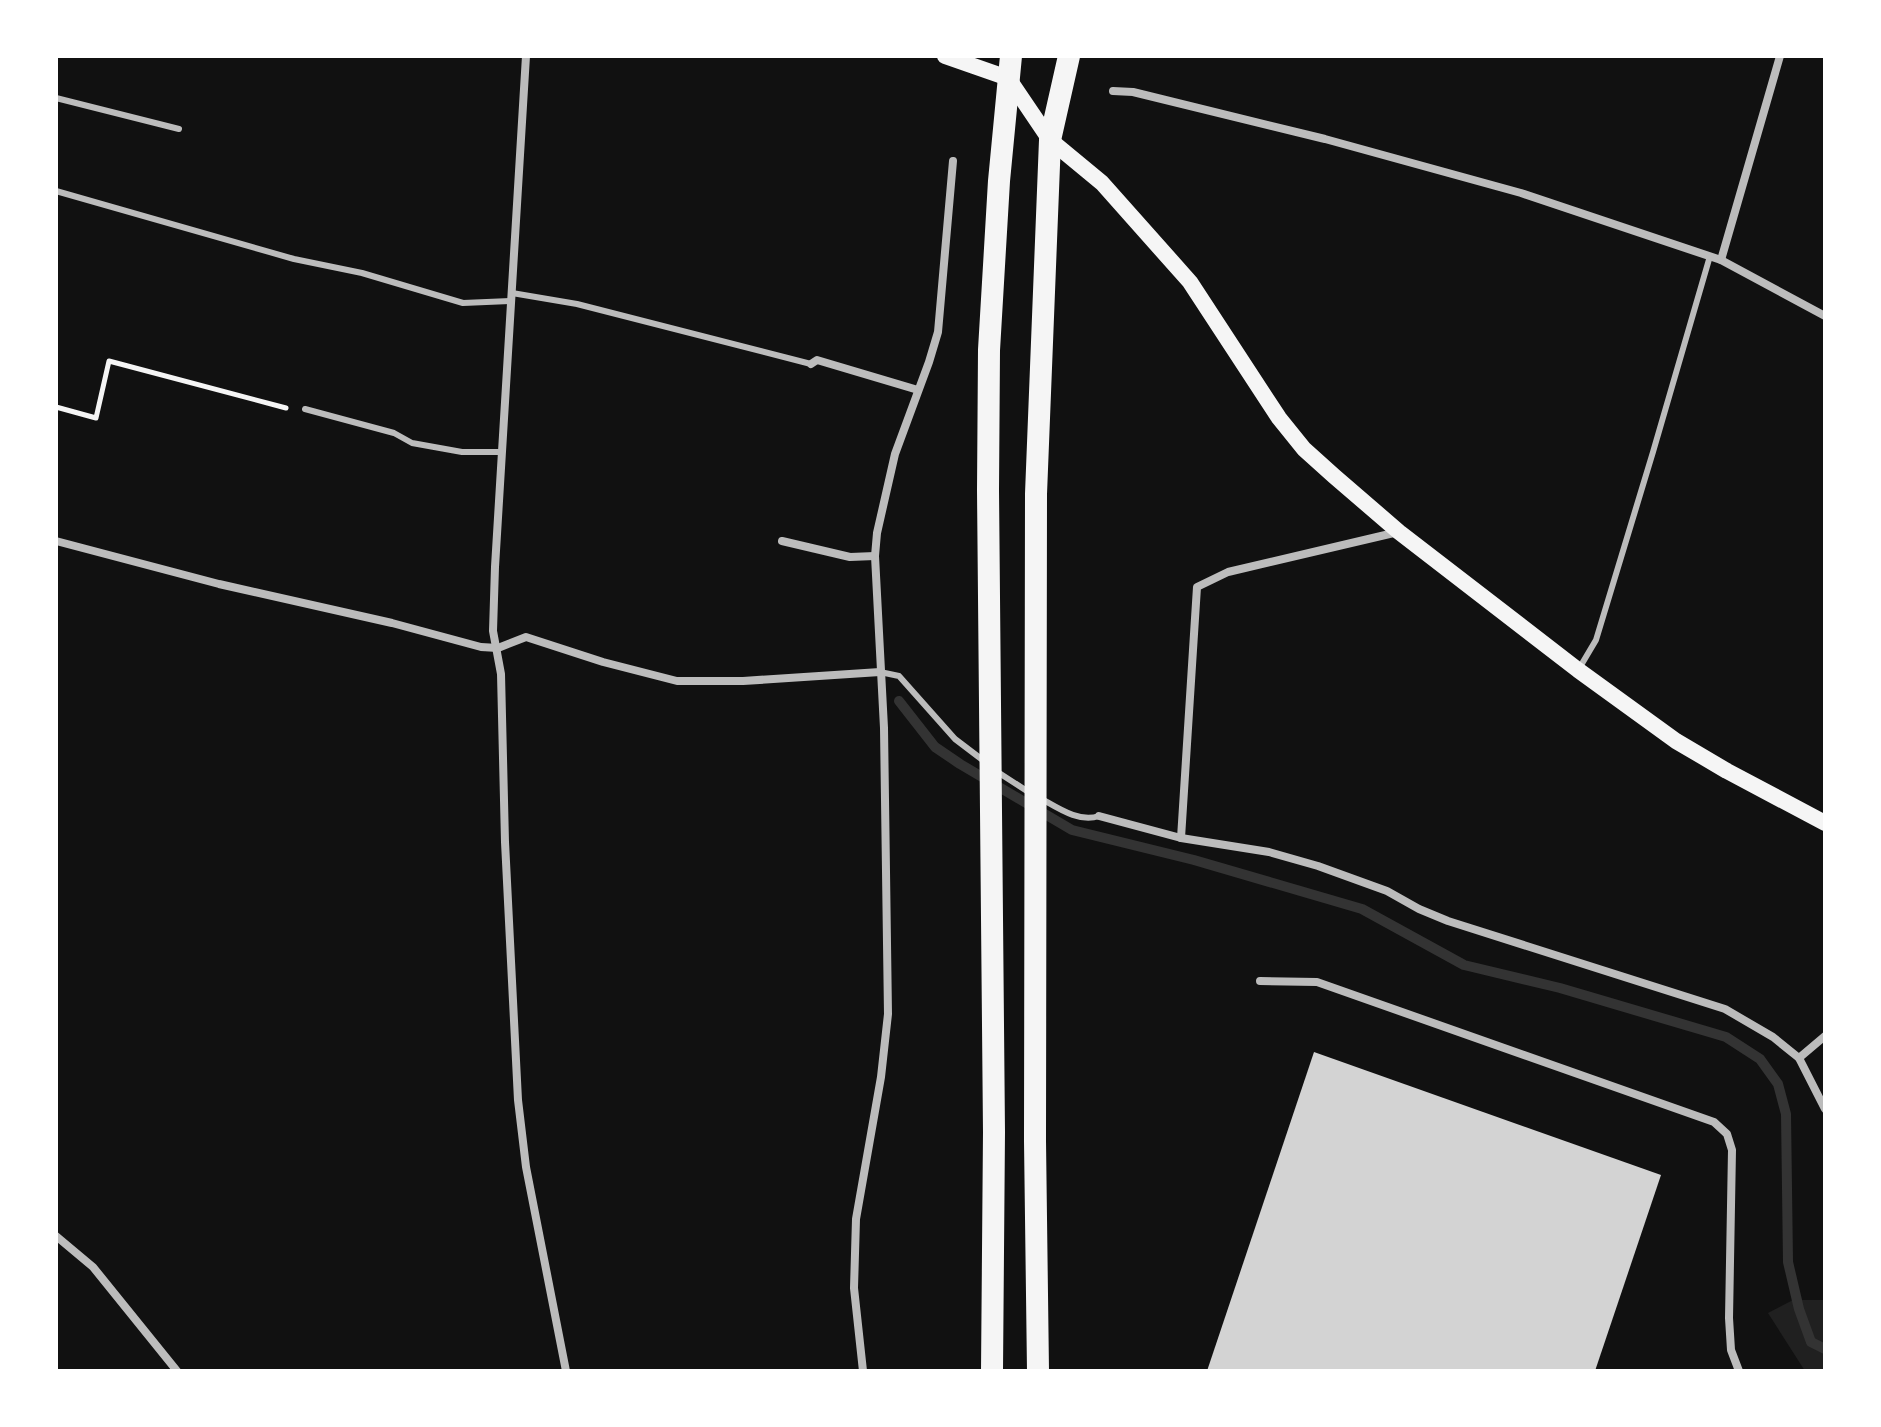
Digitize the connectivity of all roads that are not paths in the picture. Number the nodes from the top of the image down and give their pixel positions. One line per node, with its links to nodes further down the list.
1 (526, 56): 14 (street)
2 (945, 56): 5 (main road)
3 (1069, 56): 9 (highway)
4 (1780, 56): 13 (street)
5 (1009, 67): 9 (main road); 38 (highway)
6 (1113, 91): 12 (street)
7 (56, 98): 8 (lane)
8 (179, 129)
9 (1050, 140): 20 (main road); 39 (highway)
10 (953, 161): 17 (street)
11 (56, 191): 14 (lane)
12 (1710, 256): 13 (street); 25 (lane)
13 (1721, 260): 15 (street)
14 (512, 297): 16 (lane); 19 (street)
15 (1825, 316)
16 (811, 364): 17 (street)
17 (918, 390): 23 (street)
18 (305, 409): 19 (lane)
19 (502, 452): 24 (street)
20 (1399, 532): 25 (main road); 29 (street)
21 (56, 541): 24 (street)
22 (782, 541): 23 (street)
23 (875, 556): 26 (street)
24 (498, 648): 26 (street); 36 (street)
25 (1578, 670): 28 (main road)
26 (880, 672): 27 (lane); 37 (street)
27 (1099, 816): 29 (street)
28 (1825, 823)
29 (1181, 838): 32 (street)
30 (1260, 981): 40 (street)
31 (1825, 1036): 32 (street)
32 (1799, 1058): 33 (street)
33 (1825, 1109)
34 (56, 1236): 35 (street)
35 (177, 1371)
36 (566, 1371)
37 (863, 1371)
38 (992, 1371)
39 (1038, 1371)
40 (1739, 1371)

